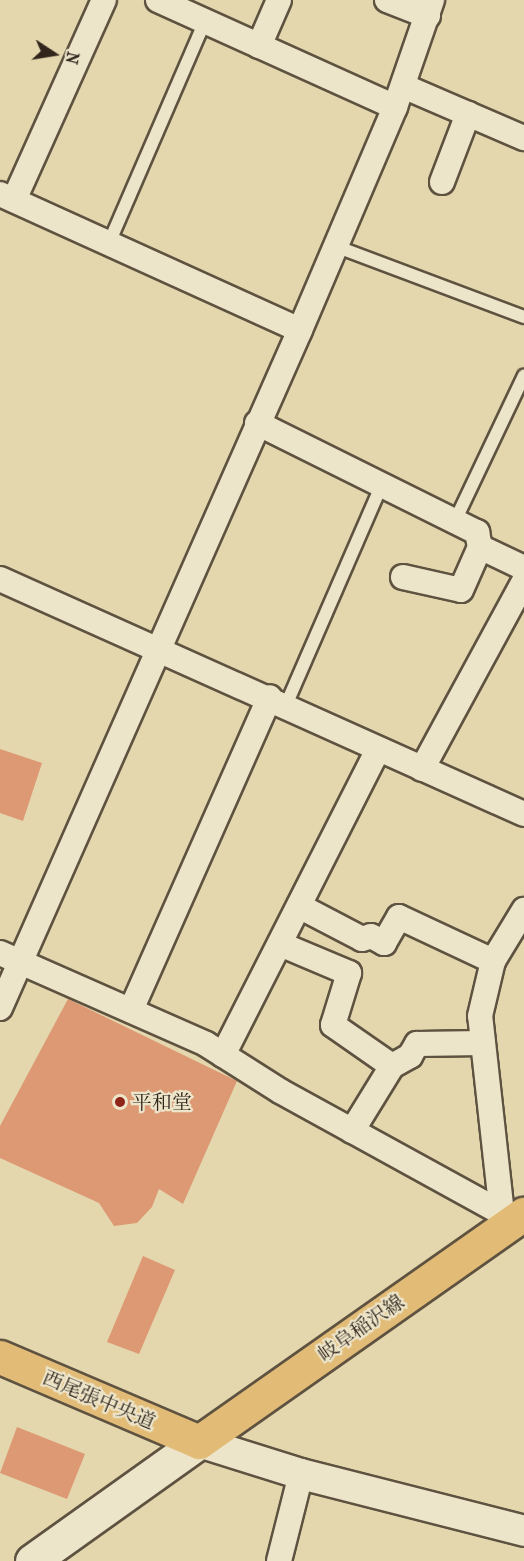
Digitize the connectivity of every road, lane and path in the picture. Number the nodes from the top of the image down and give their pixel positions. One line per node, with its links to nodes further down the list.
1 (104, 0): 12 (street)
2 (158, 0): 6 (street)
3 (279, 0): 7 (street)
4 (387, 0): 5 (street)
5 (430, 8): 8 (street)
6 (205, 21): 7 (street); 13 (lane)
7 (259, 46): 8 (street)
8 (399, 97): 9 (street); 14 (street)
9 (468, 114): 10 (street); 11 (street)
10 (524, 138)
11 (442, 182)
12 (7, 197): 13 (street)
13 (109, 243): 16 (street)
14 (334, 246): 15 (lane); 16 (street)
15 (524, 317)
16 (300, 330): 18 (street)
17 (524, 376): 20 (lane)
18 (257, 423): 19 (street); 26 (street)
19 (382, 484): 20 (street); 27 (lane)
20 (455, 521): 21 (street)
21 (480, 547): 22 (street); 23 (street)
22 (524, 568)
23 (403, 577)
24 (0, 579): 26 (street)
25 (524, 582): 29 (street)
26 (158, 648): 27 (street); 34 (street)
27 (278, 701): 28 (street); 37 (street)
28 (378, 749): 29 (street); 31 (street)
29 (422, 769): 30 (street)
30 (524, 814)
31 (299, 906): 33 (street); 35 (street)
32 (524, 910): 35 (street)
33 (280, 944): 39 (street); 40 (street)
34 (10, 957): 36 (street); 37 (street)
35 (493, 961): 38 (street)
36 (0, 1008)
37 (131, 1010): 39 (street)
38 (483, 1043): 40 (street); 42 (street)
39 (223, 1055): 41 (street)
40 (392, 1066): 41 (street)
41 (352, 1131): 42 (street)
42 (510, 1219): 44 (main road, 岐阜稲沢線)
43 (0, 1357): 44 (main road, 西尾張中央道)
44 (199, 1442): 45 (street); 47 (main road)
45 (301, 1474): 46 (street); 48 (street)
46 (524, 1531)
47 (32, 1561)
48 (279, 1561)

